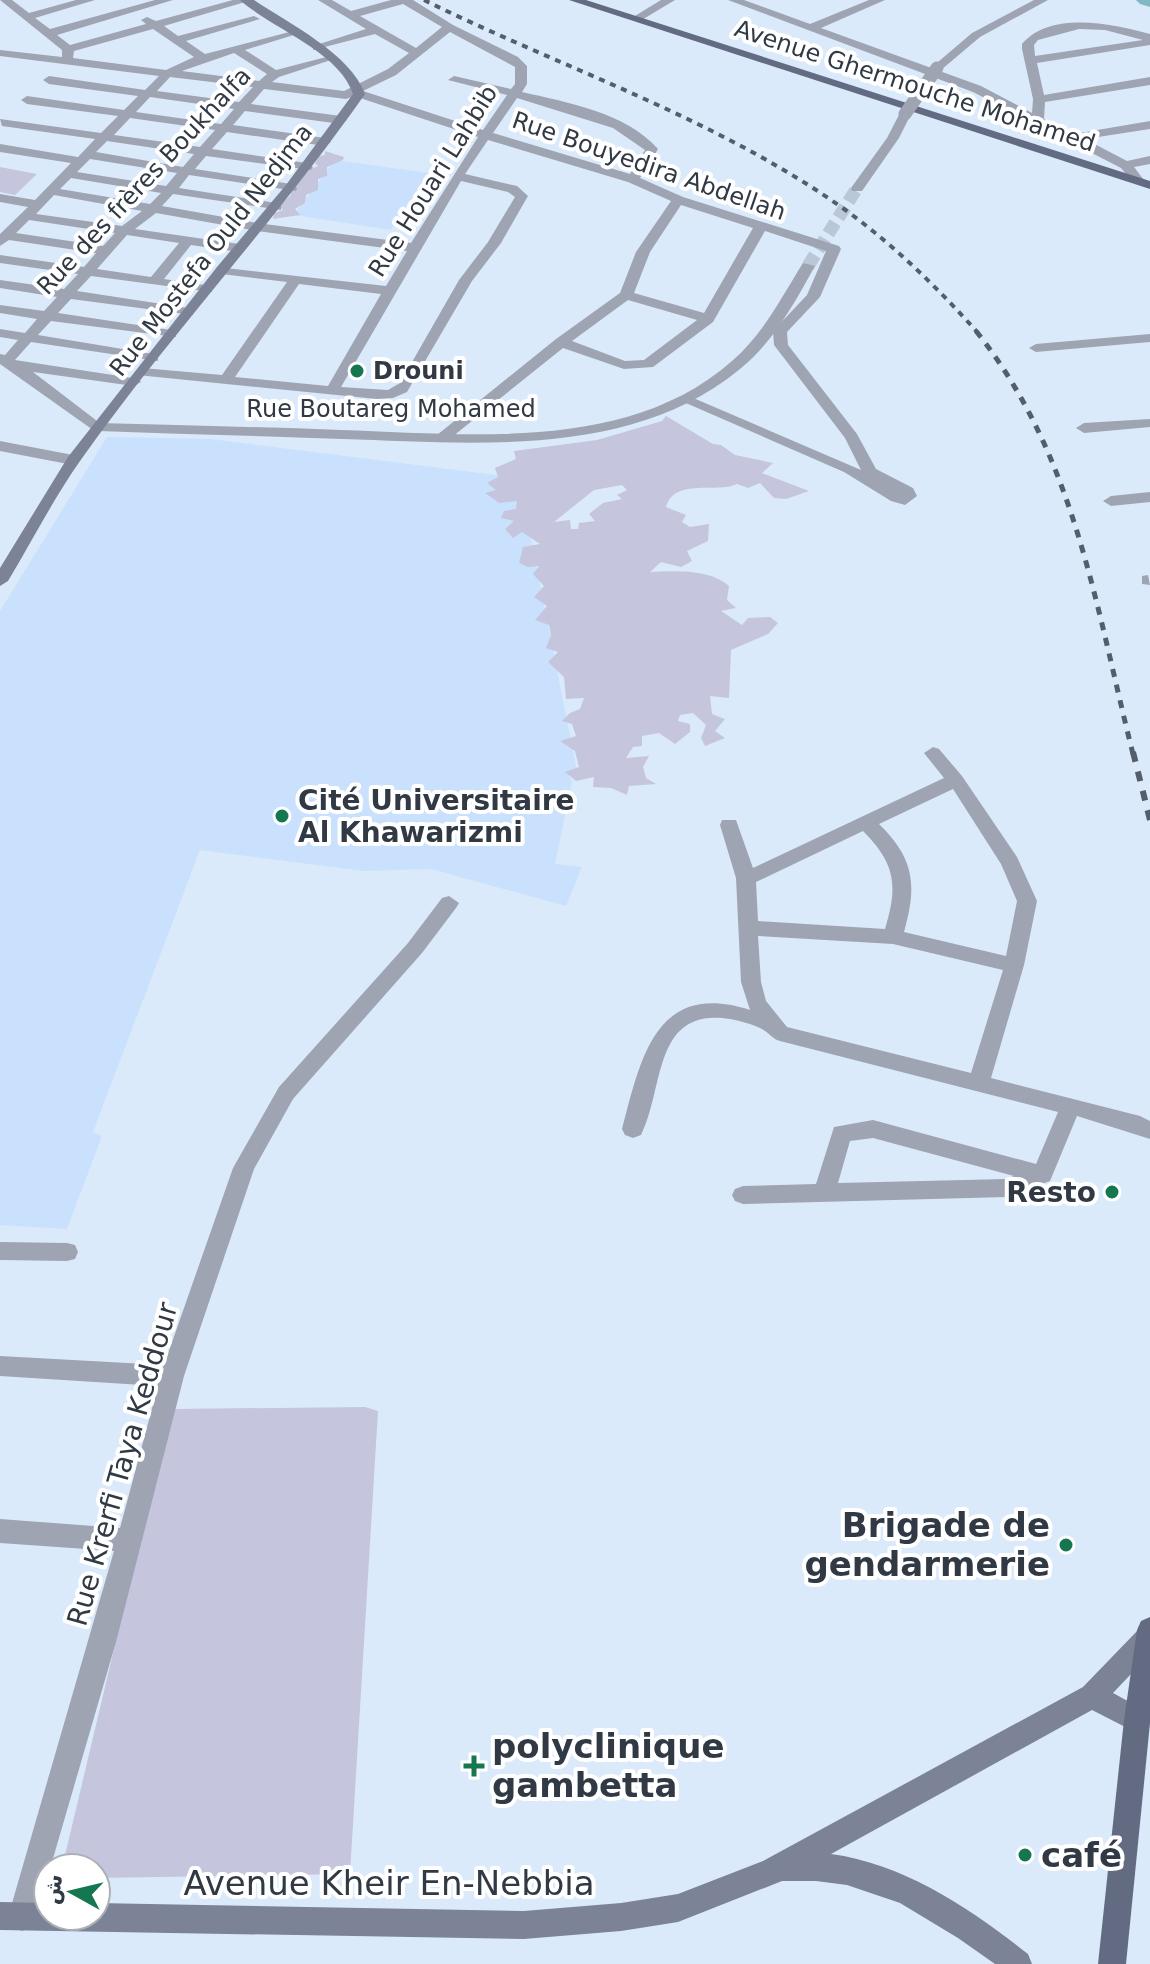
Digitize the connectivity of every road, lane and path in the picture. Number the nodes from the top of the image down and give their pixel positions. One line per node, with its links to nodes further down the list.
1 (8, 0): 16 (street)
2 (89, 0): 16 (street)
3 (118, 0): 14 (street)
4 (167, 0): 14 (street)
5 (246, 0): 13 (street); 23 (main road)
6 (324, 0): 15 (street)
7 (405, 0): 15 (street); 20 (street)
8 (575, 0): 18 (main road, Avenue Ghermouche Mohamed)
9 (669, 0): 18 (street)
10 (734, 0): 21 (street)
11 (879, 0): 21 (street)
12 (1042, 0): 71 (street, bridge)
13 (230, 2): 17 (main road); 19 (street)
14 (131, 10): 19 (street); 24 (street)
15 (349, 15): 22 (street)
16 (27, 17): 24 (street)
17 (254, 19): 25 (main road); 26 (street)
18 (636, 19): 68 (main road, Avenue Ghermouche Mohamed)
19 (154, 25): 26 (street); 31 (street)
20 (449, 27): 29 (street); 42 (street, Rue Houari Lahbib)
21 (813, 27): 49 (street)
22 (375, 30): 29 (street); 32 (street)
23 (293, 32): 25 (street); 32 (main road)
24 (50, 33): 31 (street)
25 (277, 36): 28 (street); 32 (main road)
26 (177, 40): 34 (street)
27 (1150, 40): 35 (street); 35 (street)
28 (234, 48): 34 (street); 37 (street)
29 (415, 52): 44 (street)
30 (0, 53): 31 (street, Rue Bouyedira Abdellah)
31 (67, 55): 36 (street, Rue Bouyedira Abdellah); 38 (street)
32 (316, 55): 33 (street, Rue des frères Boukhalfa); 37 (street, Rue des frères Boukhalfa); 44 (main road)
33 (330, 57): 44 (main road)
34 (203, 58): 36 (street)
35 (1031, 60): 45 (street)
36 (168, 73): 41 (street, Rue Bouyedira Abdellah); 43 (street)
37 (275, 74): 41 (street, Rue des frères Boukhalfa)
38 (49, 80): 43 (street); 46 (street)
39 (454, 80): 42 (street)
40 (1150, 81): 45 (street)
41 (261, 85): 44 (street, Rue Bouyedira Abdellah); 47 (street, Rue des frères Boukhalfa)
42 (514, 93): 54 (street, Rue Houari Lahbib); 67 (street)
43 (144, 94): 47 (street); 48 (street)
44 (357, 94): 50 (main road, Rue Mostefa Ould Nedjma); 54 (street, Rue Bouyedira Abdellah)
45 (1039, 99): 49 (street)
46 (27, 100): 48 (street); 51 (street)
47 (243, 106): 50 (street); 53 (street, Rue des frères Boukhalfa)
48 (124, 115): 53 (street); 56 (street)
49 (1038, 119): 55 (street)
50 (341, 120): 57 (main road, Rue Mostefa Ould Nedjma)
51 (1, 123): 56 (street)
52 (1150, 125): 55 (street)
53 (224, 128): 57 (street); 59 (street, Rue des frères Boukhalfa)
54 (486, 135): 66 (street, Rue Houari Lahbib); 67 (street, Rue Bouyedira Abdellah)
55 (1076, 137): 62 (street)
56 (105, 138): 59 (street); 60 (street)
57 (325, 142): 63 (main road, Rue Mostefa Ould Nedjma)
58 (0, 148): 60 (street)
59 (206, 151): 63 (street); 64 (street, Rue des frères Boukhalfa)
60 (85, 158): 64 (street); 65 (street)
61 (1150, 160): 62 (street)
62 (1125, 165): 68 (street)
63 (307, 167): 70 (main road, Rue Mostefa Ould Nedjma)
64 (188, 169): 69 (street, Rue des frères Boukhalfa); 70 (street)
65 (68, 174): 69 (street); 72 (street)
66 (457, 176): 85 (street, Rue Houari Lahbib); 113 (street)
67 (633, 179): 74 (street, Rue Bouyedira Abdellah)
68 (1144, 183)
69 (170, 188): 76 (street); 77 (street, Rue des frères Boukhalfa)
70 (291, 188): 76 (main road, Rue Mostefa Ould Nedjma)
71 (857, 188)
72 (52, 191): 75 (street); 77 (street)
73 (0, 198): 75 (street)
74 (678, 200): 80 (street, Rue Bouyedira Abdellah); 97 (street)
75 (36, 204): 78 (street)
76 (276, 207): 79 (main road, Rue Mostefa Ould Nedjma)
77 (154, 208): 79 (street); 81 (street, Rue des frères Boukhalfa)
78 (25, 216): 81 (street); 82 (street)
79 (257, 227): 84 (main road, Rue Mostefa Ould Nedjma); 85 (street)
80 (760, 228): 101 (street); 114 (street, Rue Bouyedira Abdellah)
81 (124, 231): 83 (street); 86 (street, Rue des frères Boukhalfa)
82 (3, 239): 86 (street)
83 (188, 240): 84 (street); 92 (street)
84 (239, 248): 89 (main road, Rue Mostefa Ould Nedjma)
85 (415, 248): 95 (street, Rue Houari Lahbib)
86 (107, 251): 90 (street, Rue des frères Boukhalfa)
87 (0, 259): 90 (street)
88 (808, 266): 114 (street, Rue Boutareg Mohamed)
89 (222, 270): 91 (street); 94 (main road, Rue Mostefa Ould Nedjma)
90 (89, 271): 92 (street); 96 (street, Rue des frères Boukhalfa)
91 (295, 280): 95 (street); 112 (street)
92 (155, 281): 94 (street)
93 (0, 284): 96 (street)
94 (207, 289): 99 (main road, Rue Mostefa Ould Nedjma)
95 (389, 291): 113 (street, Rue Houari Lahbib)
96 (69, 294): 99 (street); 100 (street, Rue des frères Boukhalfa)
97 (626, 295): 101 (street); 106 (street)
98 (0, 309): 100 (street)
99 (188, 312): 103 (main road, Rue Mostefa Ould Nedjma)
100 (49, 316): 103 (street); 104 (street, Rue des frères Boukhalfa)
101 (708, 319): 106 (street)
102 (0, 333): 104 (street)
103 (171, 334): 109 (main road, Rue Mostefa Ould Nedjma)
104 (31, 338): 109 (street); 110 (street, Rue des frères Boukhalfa)
105 (1146, 338): 107 (street); 108 (street)
106 (561, 342): 118 (street)
107 (1036, 348)
108 (1150, 353)
109 (153, 358): 111 (main road, Rue Mostefa Ould Nedjma)
110 (8, 362): 111 (street); 116 (street)
111 (138, 377): 112 (street); 116 (main road, Rue Mostefa Ould Nedjma)
112 (226, 380): 113 (street)
113 (333, 389)
114 (686, 400): 118 (street, Rue Boutareg Mohamed)
115 (1150, 423): 117 (street)
116 (98, 427): 118 (street, Rue Boutareg Mohamed); 120 (main road, Rue Mostefa Ould Nedjma)
117 (1084, 428)
118 (442, 438)
119 (0, 446): 120 (street)
120 (73, 460): 123 (main road, Rue Mostefa Ould Nedjma)
121 (1150, 497): 122 (street)
122 (1111, 501)
123 (0, 581)
124 (933, 753): 125 (street)
125 (956, 780): 126 (street); 132 (street)
126 (864, 821): 128 (street); 131 (street)
127 (729, 825): 128 (street)
128 (746, 879): 130 (street)
129 (449, 903): 144 (street, Rue Krerfi Taya Keddour)
130 (748, 928): 131 (street); 133 (street)
131 (893, 937): 132 (street)
132 (1014, 965): 134 (street)
133 (767, 1023): 134 (street); 136 (street)
134 (978, 1085): 135 (street)
135 (1070, 1107): 137 (street); 138 (street)
136 (633, 1129)
137 (1150, 1130)
138 (1042, 1175): 139 (street); 139 (street)
139 (824, 1193): 140 (street)
140 (743, 1195)
141 (0, 1251): 142 (street)
142 (67, 1252)
143 (0, 1366): 144 (street)
144 (172, 1376): 146 (street, Rue Krerfi Taya Keddour)
145 (0, 1531): 146 (street)
146 (129, 1540): 152 (street, Rue Krerfi Taya Keddour)
147 (1150, 1630): 148 (main road)
148 (1149, 1637): 149 (main road); 150 (main road)
149 (1092, 1696): 150 (main road); 151 (main road)
150 (1137, 1720): 154 (main road)
151 (771, 1872): 152 (main road, Avenue Kheir En-Nebbia); 153 (main road)
152 (11, 1917)
153 (1018, 1964)
154 (1112, 1964)

